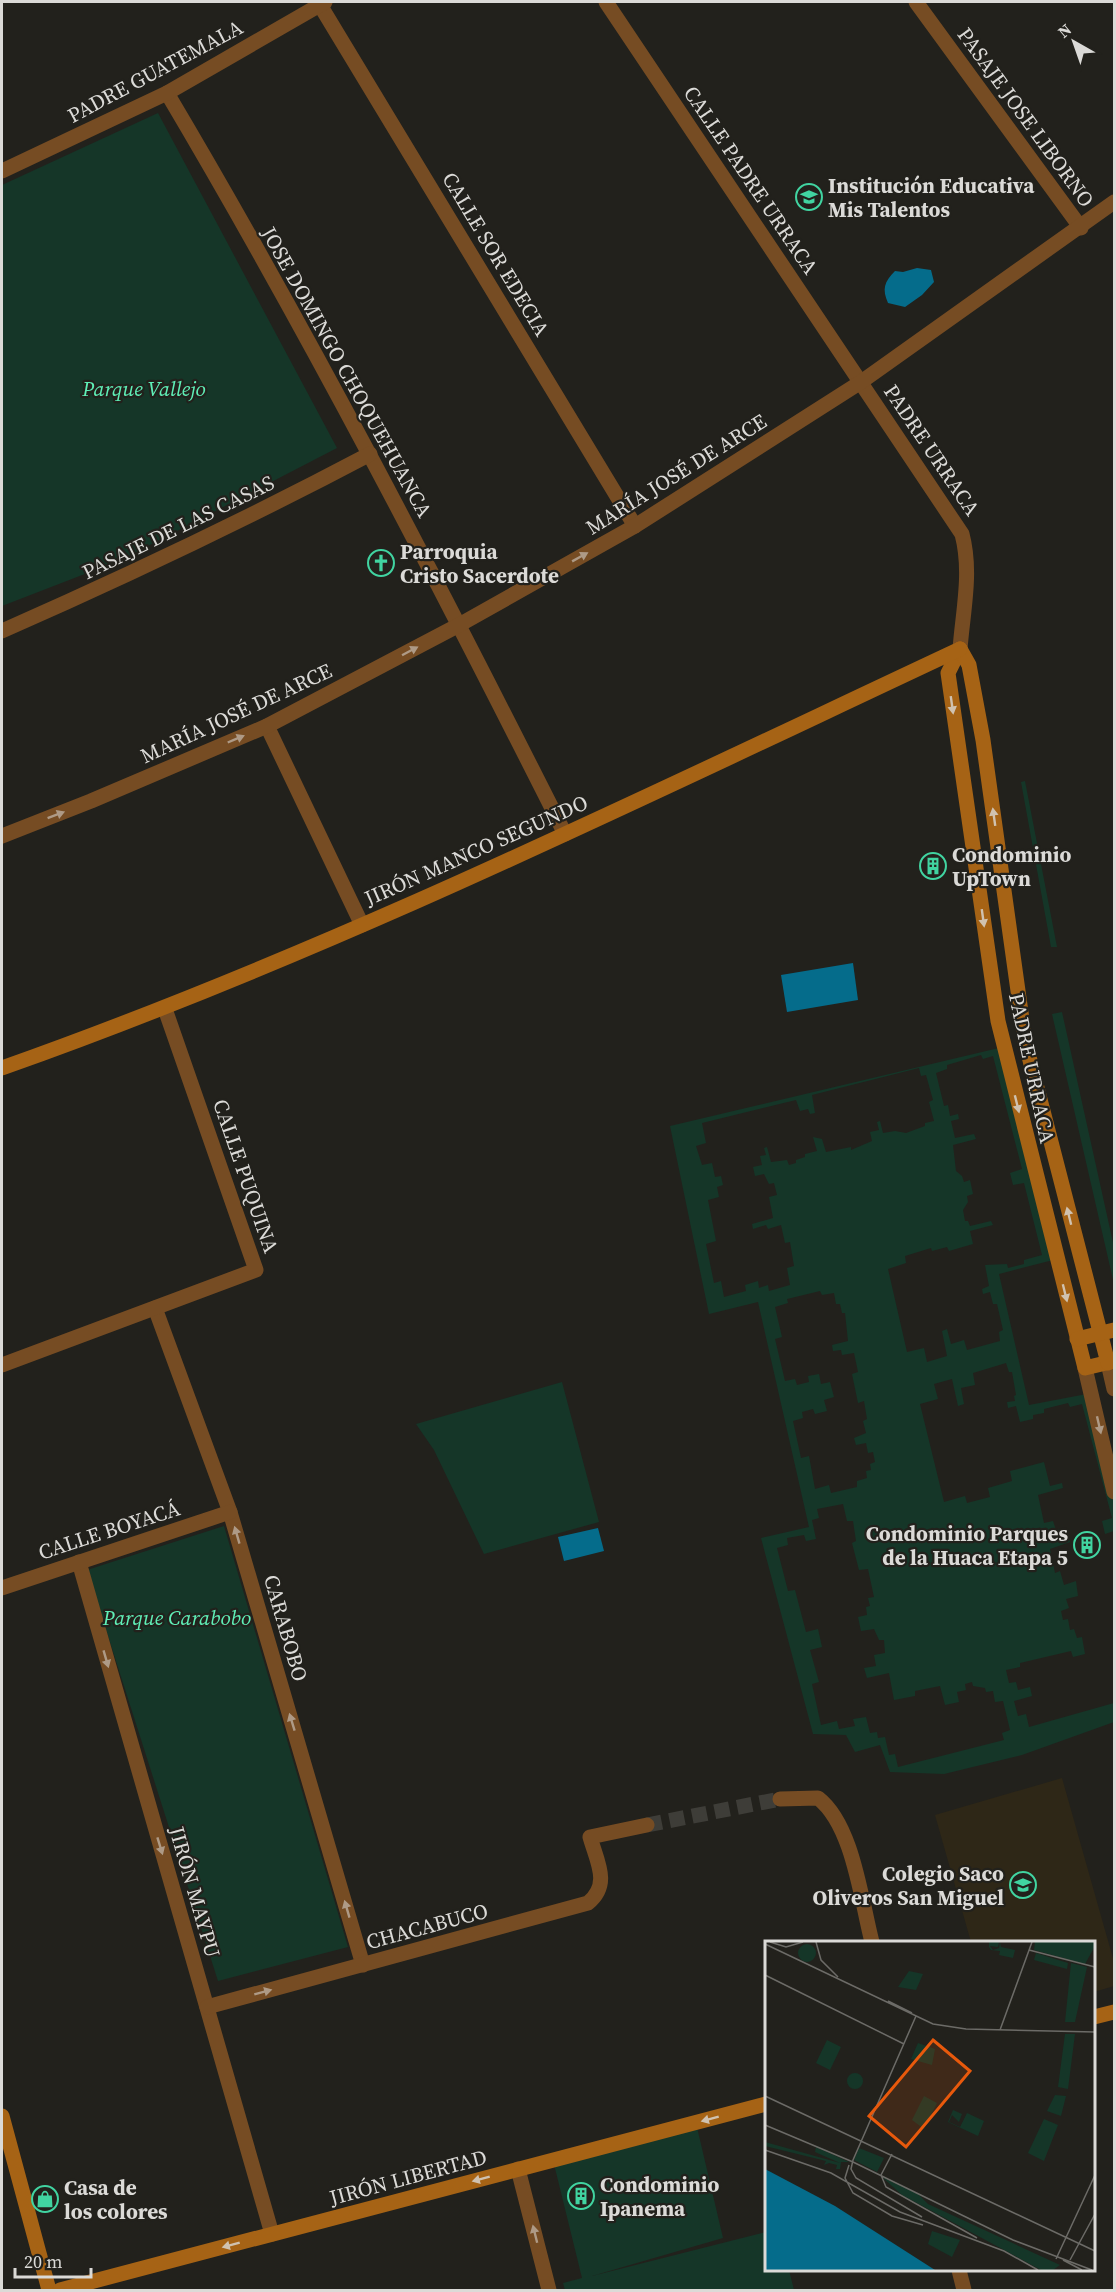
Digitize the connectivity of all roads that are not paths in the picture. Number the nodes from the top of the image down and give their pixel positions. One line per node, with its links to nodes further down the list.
1 (606, 2): 8 (street, CALLE PADRE URRACA)
2 (916, 2): 7 (street, PASAJE JOSE LIBORNO)
3 (322, 3): 4 (street, PADRE GUATEMALA); 10 (street, CALLE SOR EDECIA)
4 (166, 93): 5 (street, PADRE GUATEMALA); 9 (street, JOSE DOMINGO CHOQUEHUANCA)
5 (2, 171)
6 (1114, 202): 7 (street, MARÍA JOSÉ DE ARCE)
7 (1081, 228): 8 (street, MARÍA JOSÉ DE ARCE)
8 (861, 382): 10 (street, MARÍA JOSÉ DE ARCE); 13 (street, PADRE URRACA)
9 (369, 454): 11 (street, JOSE DOMINGO CHOQUEHUANCA); 12 (street, PASAJE DE LAS CASAS)
10 (635, 526): 11 (street, MARÍA JOSÉ DE ARCE, one-way to 10)
11 (459, 625): 14 (street, MARÍA JOSÉ DE ARCE, one-way to 11); 15 (street, JOSE DOMINGO CHOQUEHUANCA)
12 (2, 631)
13 (960, 649): 15 (street, JIRÓN MANCO SEGUNDO); 21 (street, PADRE URRACA, one-way to 13); 22 (street, PADRE URRACA, one-way to 22)
14 (267, 726): 16 (street, MARÍA JOSÉ DE ARCE, one-way to 14); 17 (street)
15 (565, 834): 17 (street, JIRÓN MANCO SEGUNDO)
16 (2, 836)
17 (362, 925): 18 (street, JIRÓN MANCO SEGUNDO)
18 (165, 1009): 19 (street, JIRÓN MANCO SEGUNDO); 20 (street, CALLE PUQUINA)
19 (2, 1068)
20 (155, 1308): 24 (street, CALLE PUQUINA); 28 (street, CARABOBO)
21 (1107, 1332): 22 (street); 23 (street, PADRE URRACA)
22 (1077, 1339): 25 (street, PADRE URRACA)
23 (1111, 1362): 25 (street); 26 (street, PADRE URRACA)
24 (2, 1365)
25 (1085, 1368): 27 (street, PADRE URRACA, one-way to 27)
26 (1114, 1389)
27 (1114, 1492)
28 (230, 1512): 29 (street, CALLE BOYACÁ); 34 (street, CARABOBO, one-way to 28)
29 (79, 1562): 30 (street, CALLE BOYACÁ); 35 (street, JIRÓN MAYPU, one-way to 35)
30 (2, 1588)
31 (780, 1799): 33 (street)
32 (647, 1825): 34 (street, CHACABUCO)
33 (872, 1941)
34 (363, 1965): 35 (street, CHACABUCO, one-way to 34)
35 (207, 2007): 41 (street, JIRÓN MAYPU)
36 (1114, 2012): 37 (street)
37 (1095, 2017)
38 (765, 2104): 40 (street, JIRÓN LIBERTAD, one-way to 40)
39 (2, 2116): 43 (street)
40 (518, 2169): 41 (street, JIRÓN LIBERTAD, one-way to 41); 45 (street, one-way to 40)
41 (272, 2234): 44 (street, JIRÓN LIBERTAD, one-way to 44)
42 (959, 2271): 46 (street)
43 (50, 2290)
44 (60, 2290)
45 (549, 2290)
46 (964, 2290)

